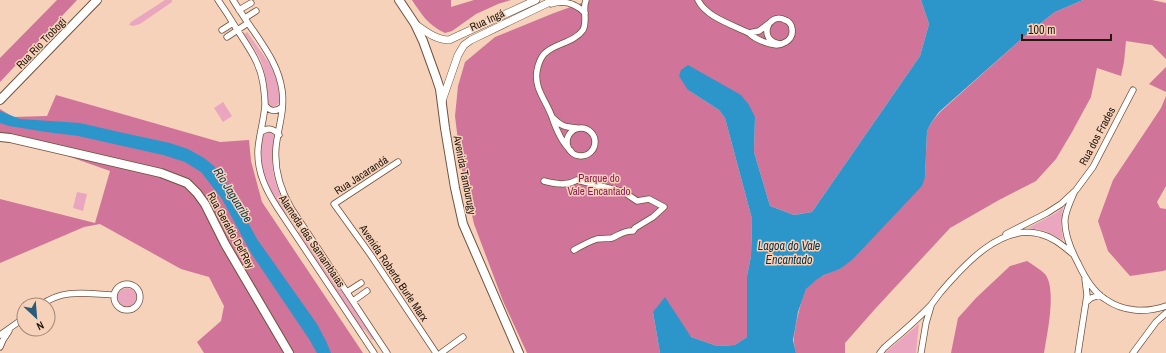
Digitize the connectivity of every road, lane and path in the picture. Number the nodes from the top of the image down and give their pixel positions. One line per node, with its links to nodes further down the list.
1 (97, 0): 25 (main road, Rua Rio Trobogi)
2 (218, 0): 15 (street, Alameda das Samambaias)
3 (233, 0): 11 (street, Alameda das Samambaias)
4 (399, 0): 18 (main road, Avenida Tamburugy)
5 (536, 0): 18 (street, Rua Ingá)
6 (554, 0): 10 (street, Rua Ingá)
7 (586, 0): 13 (street)
8 (698, 0): 21 (street)
9 (251, 3): 11 (street)
10 (543, 6): 13 (street); 26 (street, Rua Ingá)
11 (240, 10): 14 (street, Alameda das Samambaias)
12 (256, 11): 14 (street)
13 (585, 13): 29 (street)
14 (245, 18): 17 (street, Alameda das Samambaias)
15 (233, 23): 19 (street); 20 (street, Alameda das Samambaias)
16 (770, 23): 21 (street); 23 (street); 23 (street)
17 (248, 24): 20 (street); 28 (street, Alameda das Samambaias)
18 (415, 24): 26 (main road, Avenida Tamburugy)
19 (222, 30)
20 (238, 30): 22 (street); 27 (street, Alameda das Samambaias)
21 (749, 33): 23 (street)
22 (227, 37)
23 (780, 44)
24 (1133, 90): 37 (street, Rua dos Frades)
25 (0, 100)
26 (441, 102): 78 (main road, Avenida Tamburugy)
27 (265, 105): 28 (street); 31 (street, Alameda das Samambaias)
28 (282, 107): 32 (street, Alameda das Samambaias)
29 (552, 116): 30 (street); 34 (street)
30 (582, 128): 34 (street); 34 (street)
31 (260, 132): 32 (street); 43 (street, Alameda das Samambaias)
32 (278, 135): 42 (street, Alameda das Samambaias)
33 (0, 138): 73 (main road, Rua Geraldo Del'Rey)
34 (571, 151)
35 (398, 162): 38 (street, Rua Jacarandá)
36 (544, 181): 48 (street)
37 (1076, 190): 39 (street, Rua dos Frades); 40 (street, Rua dos Frades)
38 (334, 204): 76 (street, Avenida Roberto Burle Marx)
39 (1061, 204): 40 (street); 41 (street, Rua dos Frades)
40 (1068, 207): 46 (street, Rua dos Frades)
41 (1025, 225): 44 (street); 45 (street, Rua dos Frades)
42 (302, 226): 43 (street); 53 (street, Alameda das Samambaias)
43 (293, 232): 72 (street, Alameda das Samambaias)
44 (1026, 232): 45 (street); 47 (street)
45 (1000, 238): 59 (street)
46 (1067, 238): 47 (street); 49 (street, Rua dos Frades)
47 (1060, 243): 49 (street)
48 (574, 250)
49 (1073, 254): 50 (street)
50 (1085, 277): 54 (street); 58 (street)
51 (361, 283): 53 (street)
52 (367, 291): 57 (street)
53 (347, 292): 57 (street, Alameda das Samambaias)
54 (1100, 295): 58 (street); 61 (street)
55 (114, 296): 55 (street); 56 (street)
56 (54, 297)
57 (353, 301): 70 (street, Alameda das Samambaias)
58 (1086, 302): 81 (street)
59 (932, 304): 63 (street); 65 (street)
60 (1166, 306): 61 (street)
61 (1149, 310): 64 (street)
62 (1166, 313): 64 (street)
63 (918, 318): 65 (street); 79 (street)
64 (1156, 322): 82 (street)
65 (926, 323): 80 (street)
66 (16, 324): 67 (street)
67 (11, 328): 68 (street); 71 (street)
68 (0, 335)
69 (463, 337): 77 (street)
70 (379, 342): 72 (street); 75 (street, Alameda das Samambaias)
71 (0, 346)
72 (370, 347): 74 (street, Alameda das Samambaias)
73 (290, 353)
74 (374, 353)
75 (387, 353)
76 (436, 353)
77 (441, 353)
78 (519, 353)
79 (880, 353)
80 (921, 353)
81 (1078, 353)
82 (1133, 353)

